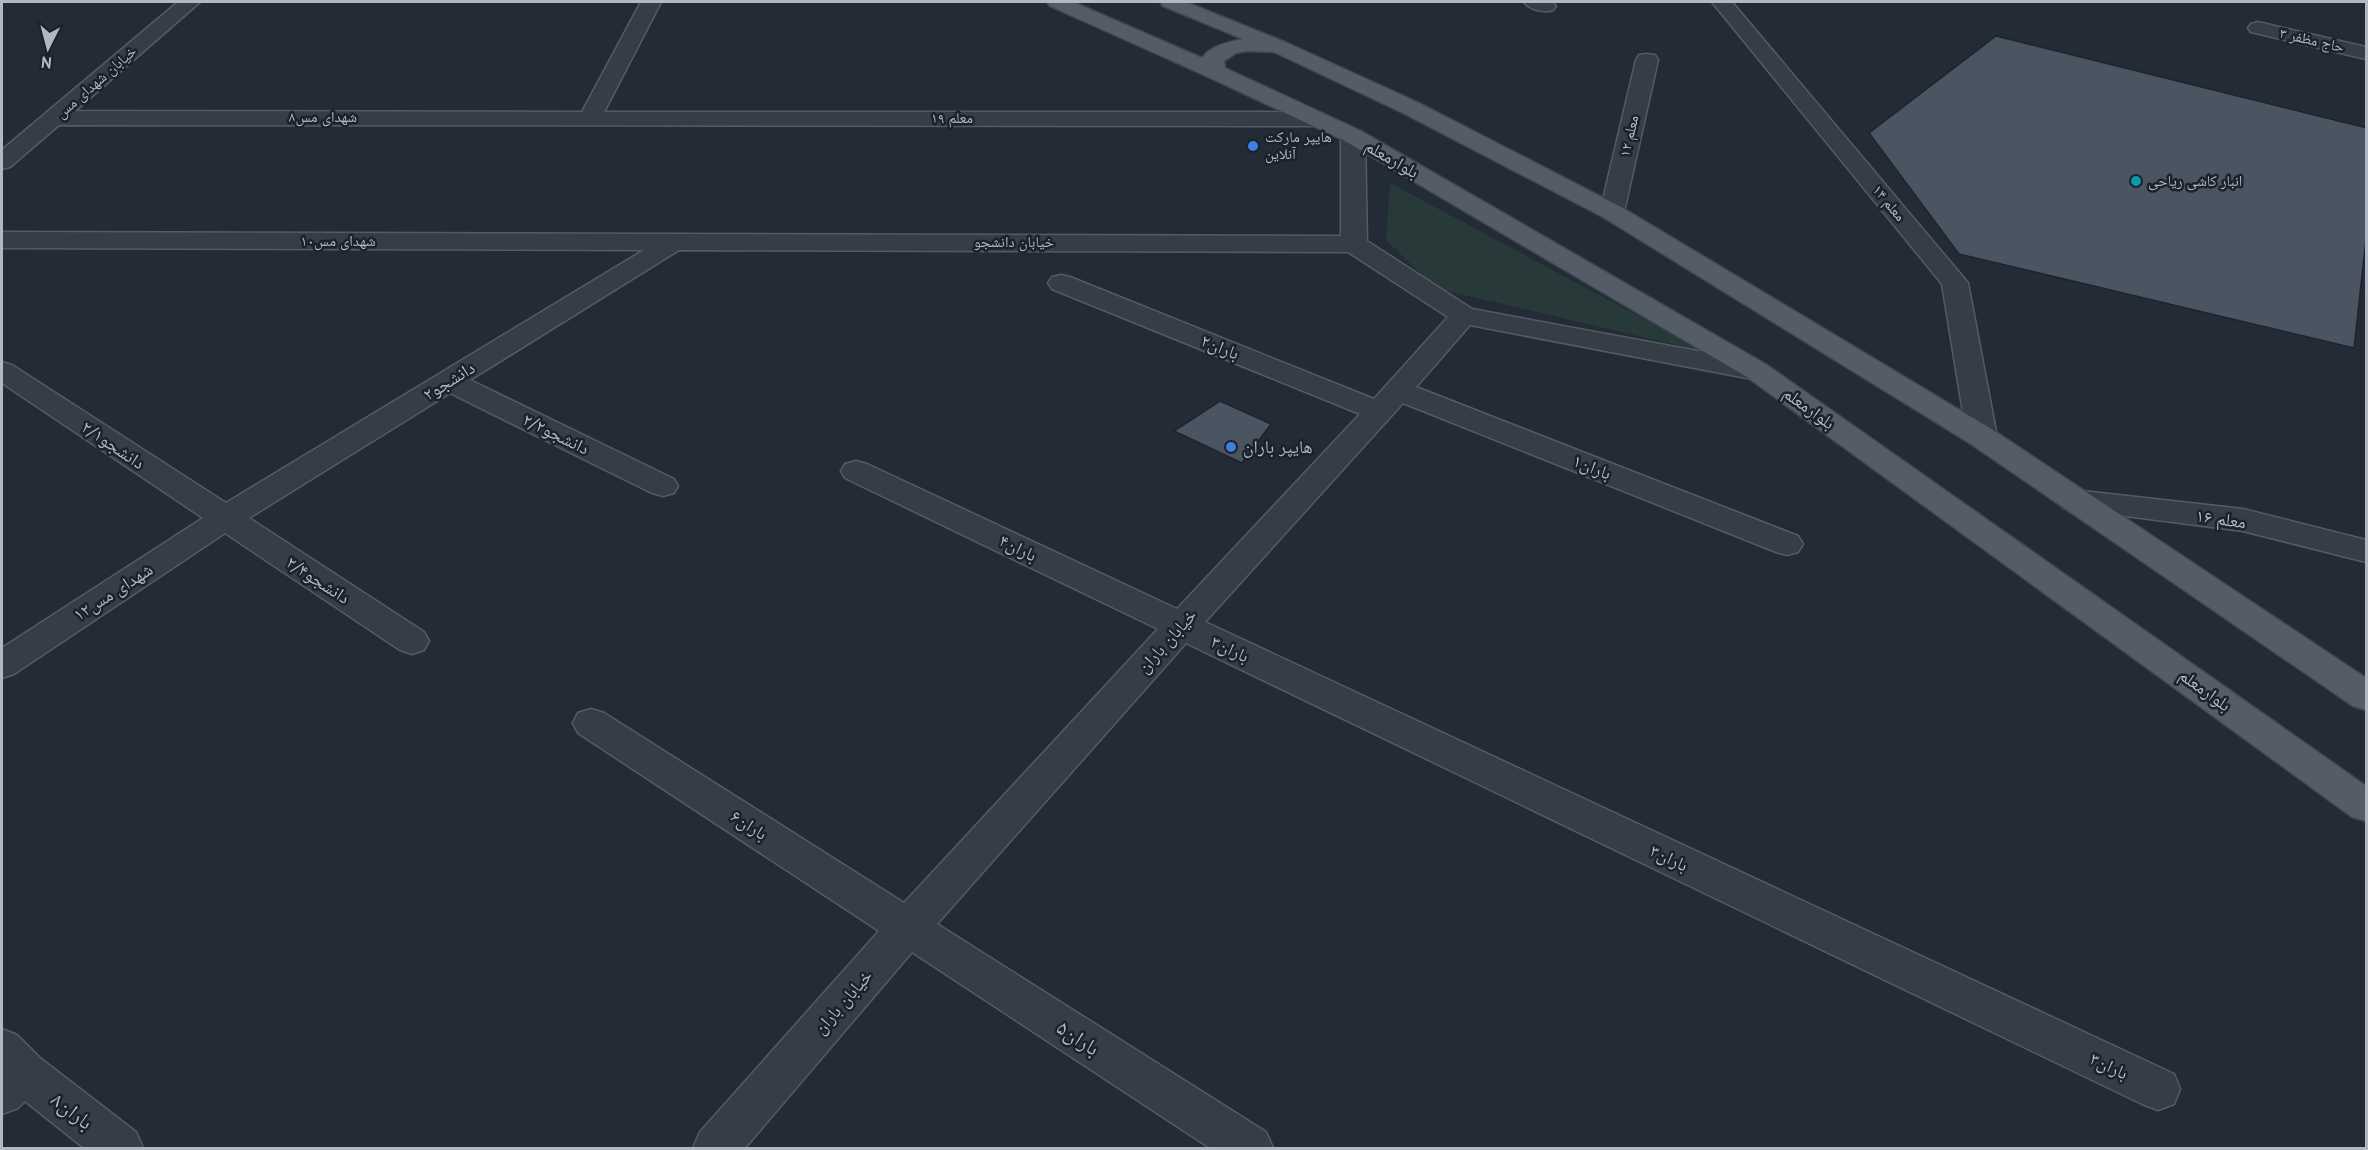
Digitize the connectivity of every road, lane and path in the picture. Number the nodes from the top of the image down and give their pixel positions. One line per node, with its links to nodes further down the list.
1 (190, 2): 14 (street, خیابان شهدای مس)
2 (651, 2): 13 (street)
3 (1057, 2): 8 (main road, بلوارمعلم)
4 (1170, 2): 6 (main road)
5 (1722, 2): 28 (street, معلم ۱۴)
6 (1209, 18): 8 (main road, بلوارمعلم); 9 (main road)
7 (2258, 28): 10 (street, حاج مظفر ۳)
8 (1150, 44): 12 (main road, بلوارمعلم)
9 (1278, 46): 12 (main road); 18 (main road)
10 (2367, 53)
11 (1647, 60): 18 (street, معلم ۱۲)
12 (1214, 71): 15 (main road, بلوارمعلم)
13 (590, 117): 14 (street, شهدای مس۸); 15 (street, معلم ۱۹)
14 (55, 118): 17 (street, خیابان شهدای مس)
15 (1314, 119): 16 (main road, بلوارمعلم)
16 (1353, 136): 21 (street); 24 (main road, بلوارمعلم)
17 (2, 162)
18 (1611, 212): 28 (main road)
19 (2, 240): 20 (street, شهدای مس۱۰)
20 (674, 242): 21 (street, خیابان دانشجو); 26 (street, دانشجو۲)
21 (1354, 244): 23 (street)
22 (1061, 284): 27 (street, باران۲)
23 (1464, 315): 24 (street); 27 (street, خیابان باران)
24 (1757, 370): 40 (main road, بلوارمعلم)
25 (2, 371): 32 (street, دانشجو۲/۱)
26 (448, 381): 30 (street, دانشجو۲/۲); 32 (street, دانشجو۲)
27 (1388, 400): 33 (street, باران۱); 35 (street, خیابان باران)
28 (1982, 438): 31 (main road)
29 (856, 471): 35 (street, باران۴)
30 (663, 486)
31 (2074, 501): 34 (street, معلم ۱۶); 38 (main road)
32 (224, 519): 36 (street, دانشجو۲/۴); 37 (street, شهدای مس۱۲)
33 (1787, 544)
34 (2367, 551)
35 (1181, 626): 41 (street, خیابان باران); 43 (street, باران۳)
36 (412, 641)
37 (2, 665)
38 (2367, 696)
39 (591, 723): 41 (street, باران۶)
40 (2367, 806)
41 (907, 928): 45 (street, خیابان باران); 46 (street, باران۵)
42 (9, 1072): 44 (street, باران۸)
43 (2158, 1089)
44 (120, 1149)
45 (716, 1149)
46 (1250, 1149)

